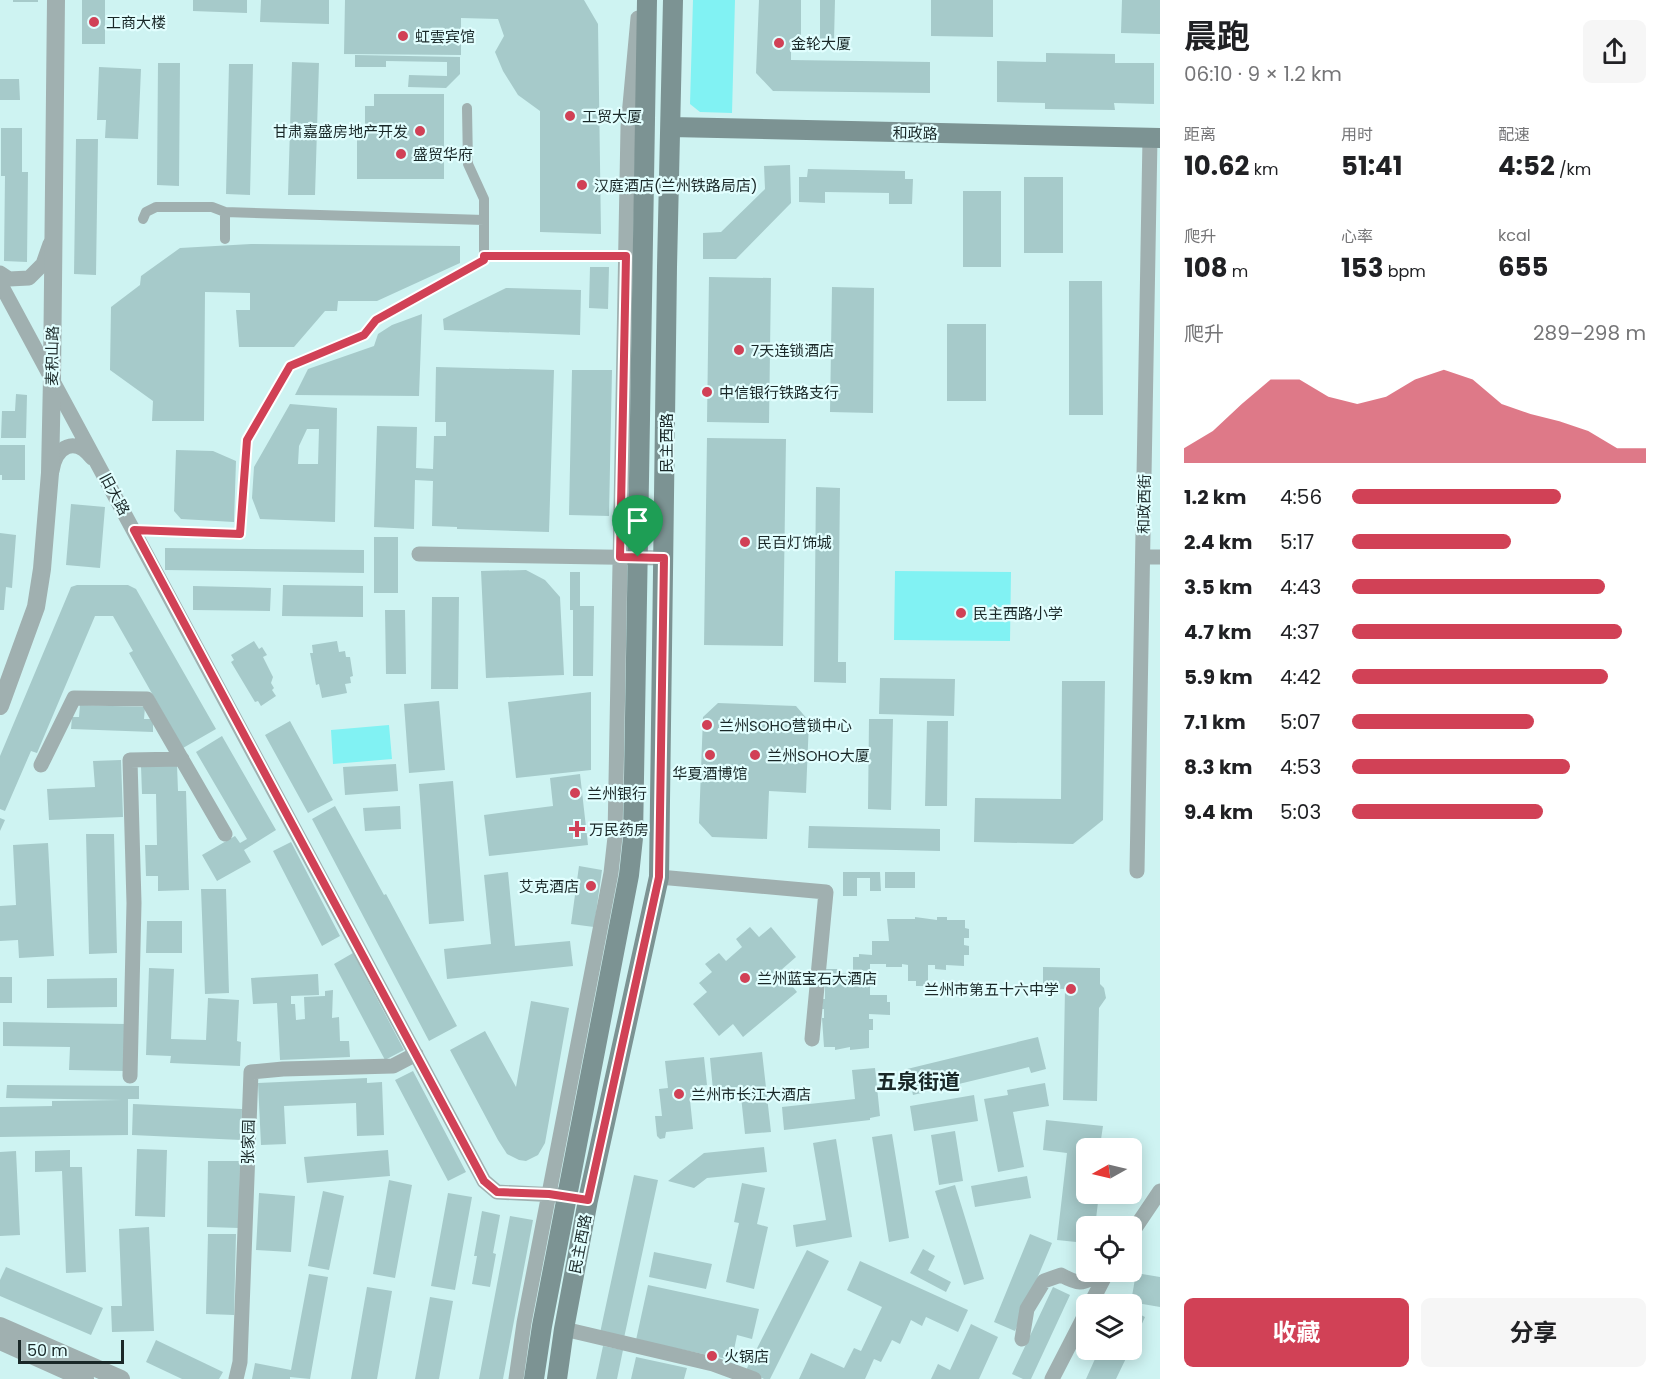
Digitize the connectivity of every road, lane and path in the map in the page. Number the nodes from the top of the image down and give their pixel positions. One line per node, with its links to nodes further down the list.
1 (56, 0): 9 (street, 麦积山路)
2 (640, 0): 14 (street, 民主西路)
3 (647, 0): 22 (main road, 民主西路)
4 (673, 0): 6 (main road, 民主西路)
5 (467, 108): 11 (street)
6 (671, 127): 7 (main road, 和政路); 25 (main road, 民主西路)
7 (1155, 138): 23 (street, 和政西街)
8 (225, 212): 10 (street); 11 (street); 12 (street)
9 (54, 214): 15 (street); 17 (street, 麦积山路)
10 (143, 219)
11 (484, 220): 13 (street)
12 (225, 239)
13 (484, 256): 14 (street); 20 (street)
14 (626, 256): 22 (street, 民主西路)
15 (0, 273)
16 (0, 283): 17 (street, 旧大路)
17 (52, 378): 18 (street, 旧大路); 19 (street, 麦积山路)
18 (101, 470): 19 (street); 20 (street, 旧大路)
19 (47, 502): 26 (street, 麦积山路)
20 (134, 530): 33 (street, 旧大路)
21 (419, 554): 22 (street)
22 (629, 557): 25 (street); 36 (main road, 民主西路)
23 (1143, 557): 24 (street); 30 (street, 和政西街)
24 (1160, 557)
25 (664, 558): 31 (main road, 民主西路)
26 (0, 705)
27 (182, 759): 28 (street); 29 (street); 34 (street)
28 (42, 765)
29 (225, 834)
30 (1137, 871)
31 (659, 877): 32 (street); 37 (main road, 民主西路)
32 (812, 1039)
33 (416, 1054): 36 (street, 旧大路); 47 (street, 张家园)
34 (130, 1076)
35 (1160, 1191): 38 (street)
36 (558, 1195): 37 (street, 旧大路); 48 (street, 民主西路); 49 (main road, 民主西路)
37 (588, 1200): 41 (main road, 民主西路)
38 (1142, 1218)
39 (1084, 1282): 43 (street)
40 (0, 1326): 46 (street)
41 (564, 1329): 50 (main road, 民主西路); 51 (street)
42 (1076, 1332): 52 (street)
43 (1022, 1339)
44 (0, 1341): 45 (street)
45 (75, 1377)
46 (121, 1379)
47 (236, 1379)
48 (516, 1379)
49 (534, 1379)
50 (557, 1379)
51 (754, 1379)
52 (1052, 1379)

